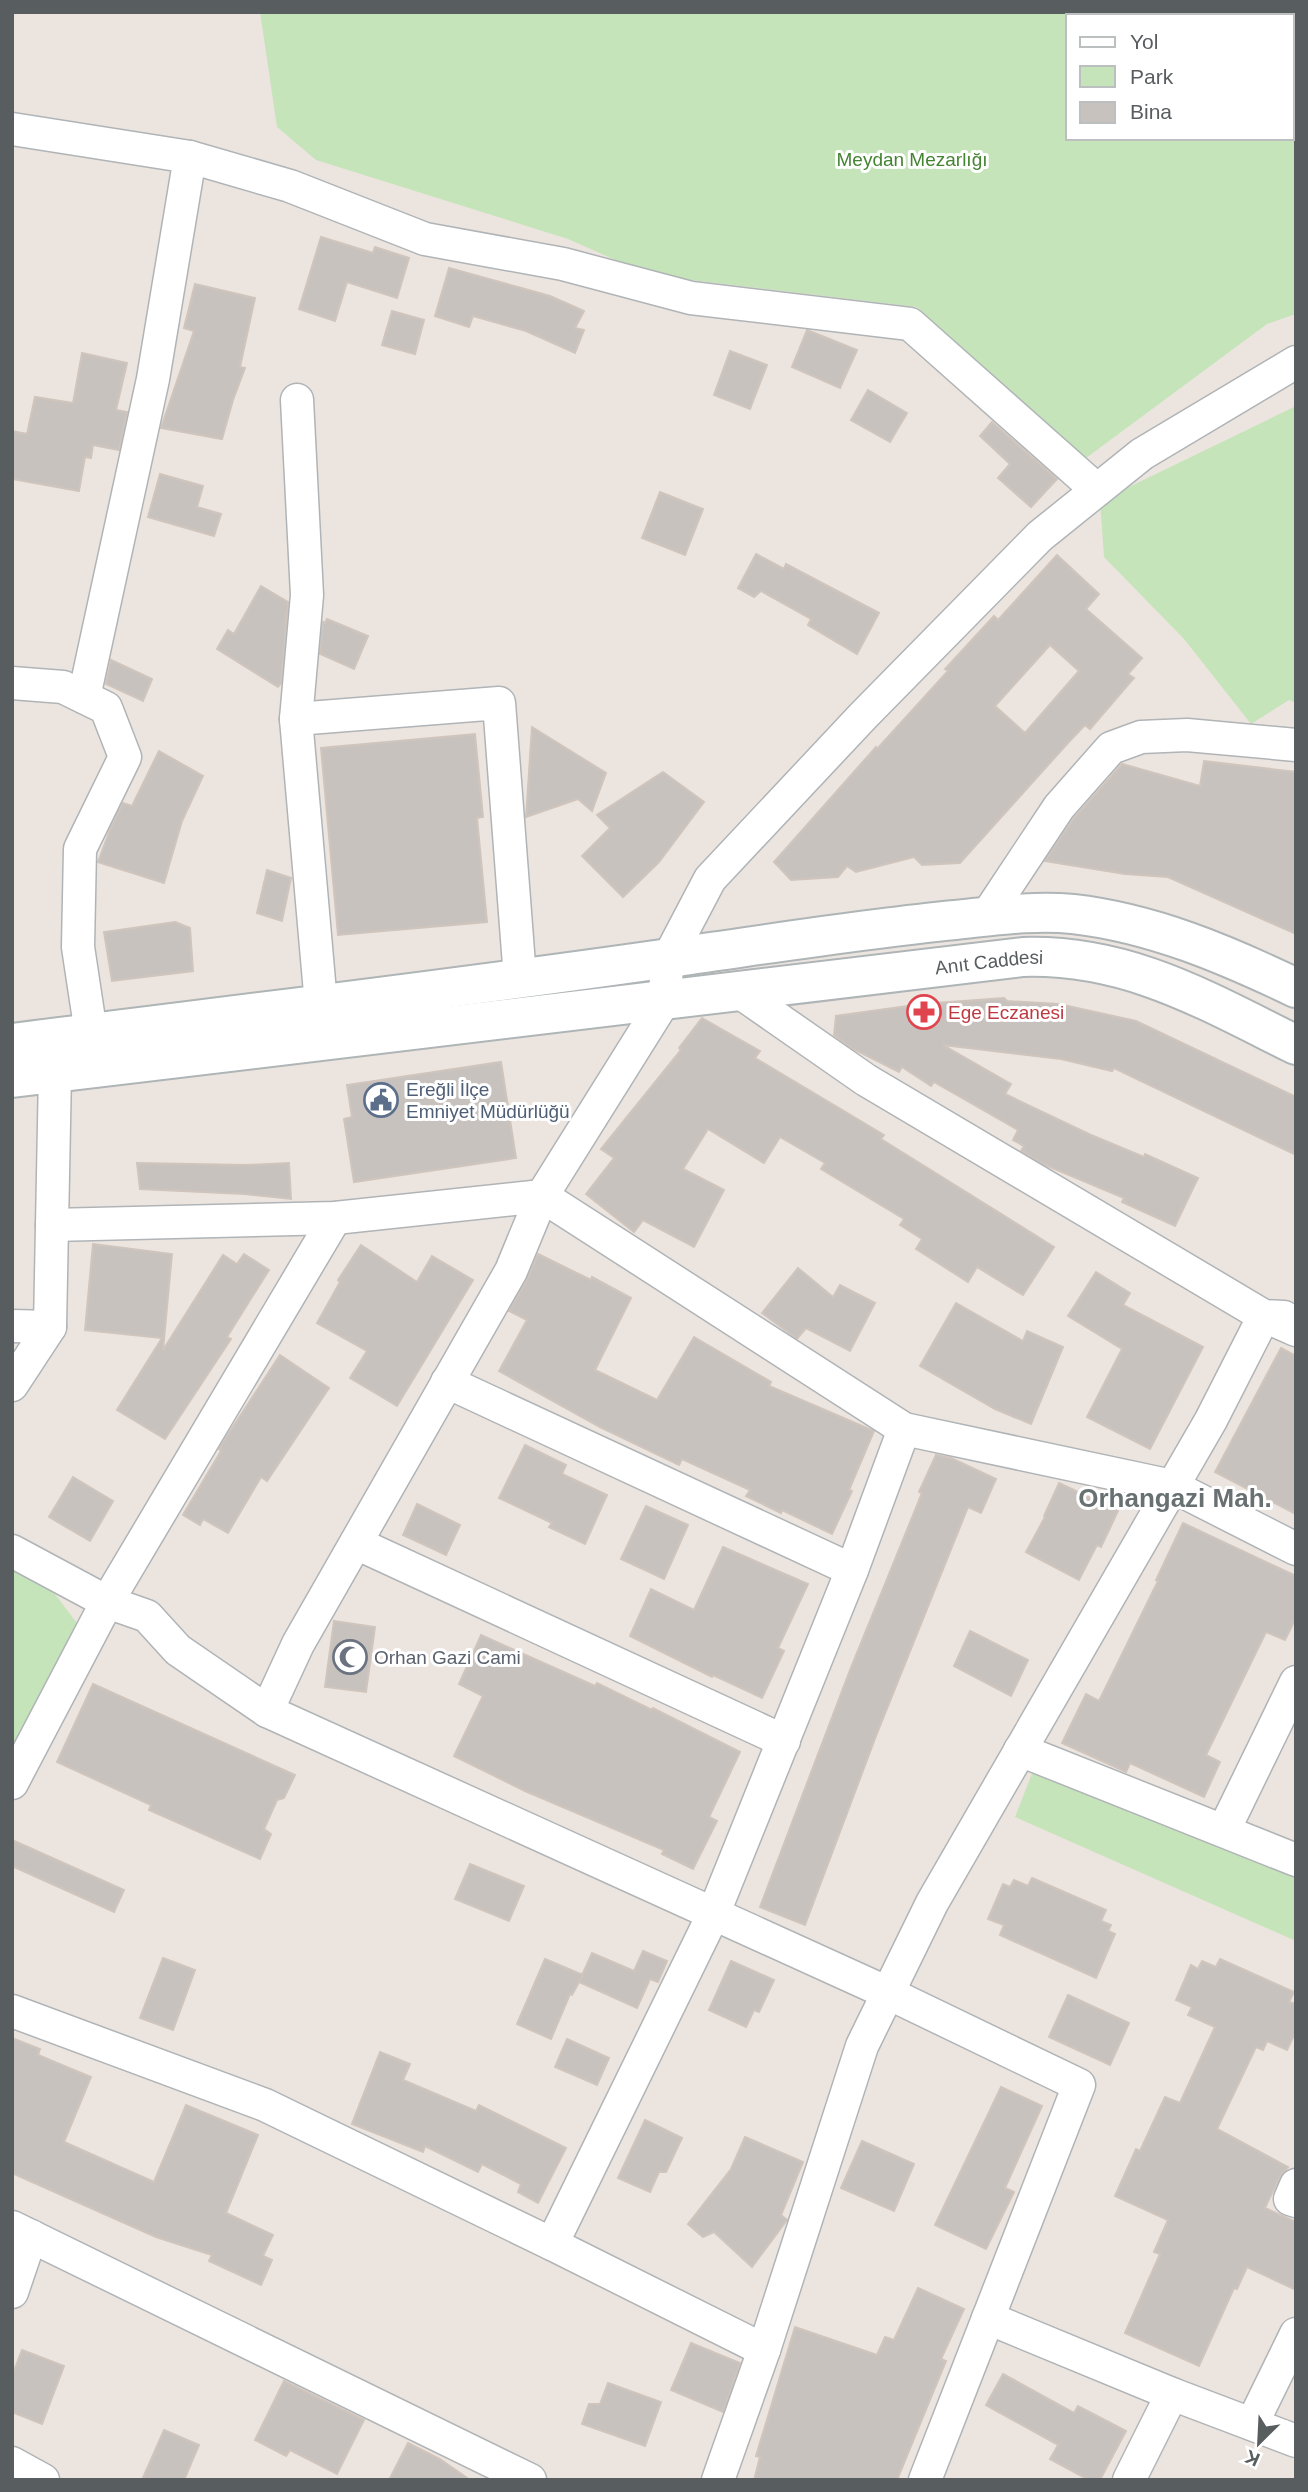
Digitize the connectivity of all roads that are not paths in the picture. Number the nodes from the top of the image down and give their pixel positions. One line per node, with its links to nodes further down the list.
1 (12, 129): 2 (street)
2 (190, 157): 5 (street); 7 (street)
3 (1296, 362): 5 (street)
4 (297, 400): 8 (street)
5 (1097, 490): 11 (street)
6 (12, 683): 7 (street)
7 (84, 697): 17 (street)
8 (296, 719): 12 (street); 16 (street)
9 (1296, 745): 10 (street)
10 (986, 917): 11 (main road); 13 (main road)
11 (668, 958): 12 (main road); 15 (street)
12 (520, 978): 16 (main road)
13 (1296, 988)
14 (738, 991): 15 (main road, Anıt Caddesi); 19 (main road, Anıt Caddesi); 25 (street)
15 (664, 1001): 20 (main road, Anıt Caddesi); 22 (street)
16 (321, 1004): 17 (main road)
17 (91, 1033): 18 (main road)
18 (12, 1043)
19 (1296, 1045)
20 (55, 1073): 21 (main road, Anıt Caddesi); 24 (street)
21 (12, 1078)
22 (542, 1196): 23 (street); 30 (street); 32 (street)
23 (335, 1218): 24 (street); 38 (street)
24 (52, 1225): 28 (street)
25 (1264, 1315): 26 (street); 29 (street); 33 (street)
26 (1296, 1318)
27 (12, 1326): 28 (street)
28 (50, 1327): 31 (street)
29 (1296, 1330)
30 (447, 1382): 34 (street); 37 (street)
31 (12, 1385)
32 (904, 1429): 33 (street); 37 (street)
33 (1172, 1486): 35 (street); 42 (street)
34 (356, 1544): 40 (street); 41 (street)
35 (1296, 1549)
36 (12, 1551): 38 (street)
37 (852, 1570): 41 (street)
38 (107, 1602): 40 (street); 43 (street)
39 (1296, 1682): 44 (street)
40 (267, 1711): 46 (street)
41 (784, 1741): 46 (street)
42 (1020, 1751): 44 (street); 47 (street)
43 (12, 1783)
44 (1224, 1830): 45 (street)
45 (1296, 1860)
46 (713, 1915): 47 (street); 52 (street)
47 (888, 1993): 54 (street); 56 (street)
48 (12, 2011): 52 (street)
49 (1296, 2185): 50 (street)
50 (1296, 2201)
51 (22, 2232): 53 (street); 62 (street)
52 (552, 2244): 56 (street)
53 (12, 2292)
54 (988, 2318): 57 (street); 64 (street)
55 (1296, 2334): 58 (street)
56 (764, 2350): 63 (street)
57 (1171, 2394): 58 (street); 65 (street)
58 (1252, 2424): 59 (street)
59 (1296, 2441)
60 (12, 2463): 61 (street)
61 (43, 2480)
62 (530, 2480)
63 (718, 2480)
64 (925, 2480)
65 (1129, 2480)

